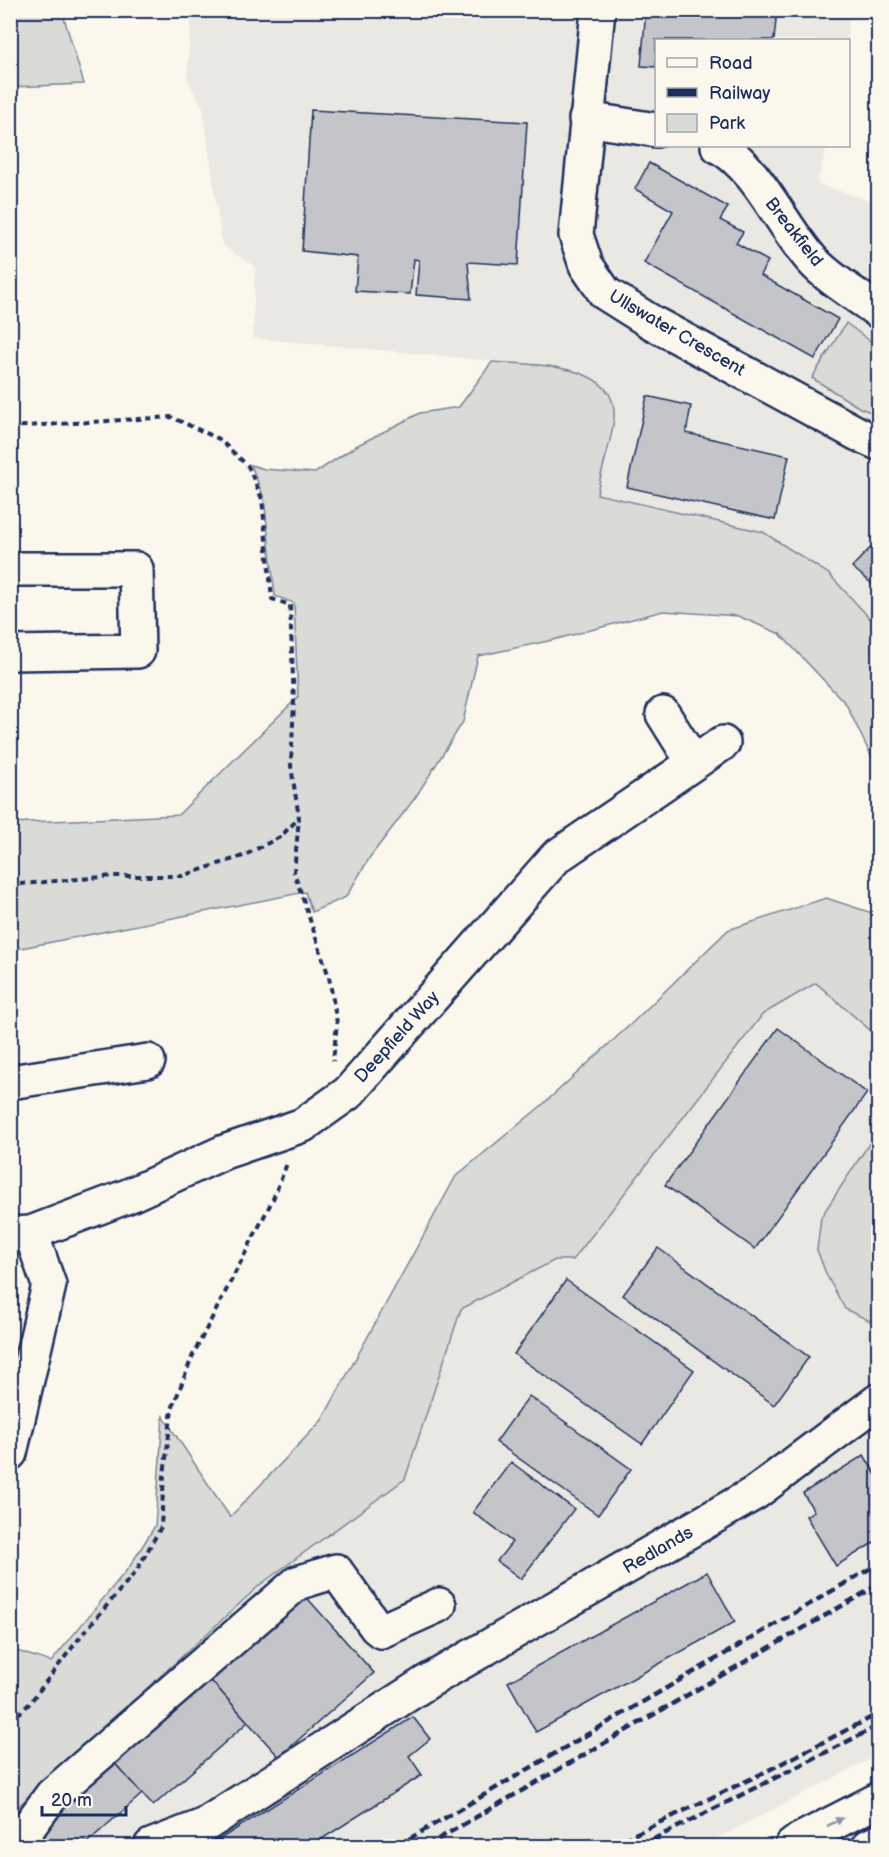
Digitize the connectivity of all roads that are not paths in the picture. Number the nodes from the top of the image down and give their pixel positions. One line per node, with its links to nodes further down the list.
1 (597, 10): 2 (main road, Ullswater Crescent)
2 (586, 119): 3 (main road); 6 (main road, Ullswater Crescent)
3 (655, 130)
4 (720, 147): 5 (main road, Breakfield)
5 (879, 311)
6 (879, 442)
7 (10, 569): 8 (main road)
8 (10, 653)
9 (663, 714): 11 (main road)
10 (723, 743): 11 (main road, Deepfield Way)
11 (693, 762): 14 (main road, Deepfield Way)
12 (148, 1061): 13 (main road)
13 (10, 1082)
14 (21, 1234): 16 (main road)
15 (879, 1401): 21 (main road, Redlands)
16 (10, 1453)
17 (439, 1605): 20 (main road)
18 (879, 1800): 22 (main road, one-way to 18)
19 (879, 1842): 23 (main road)
20 (22, 1846)
21 (151, 1846)
22 (792, 1846)
23 (869, 1846)

